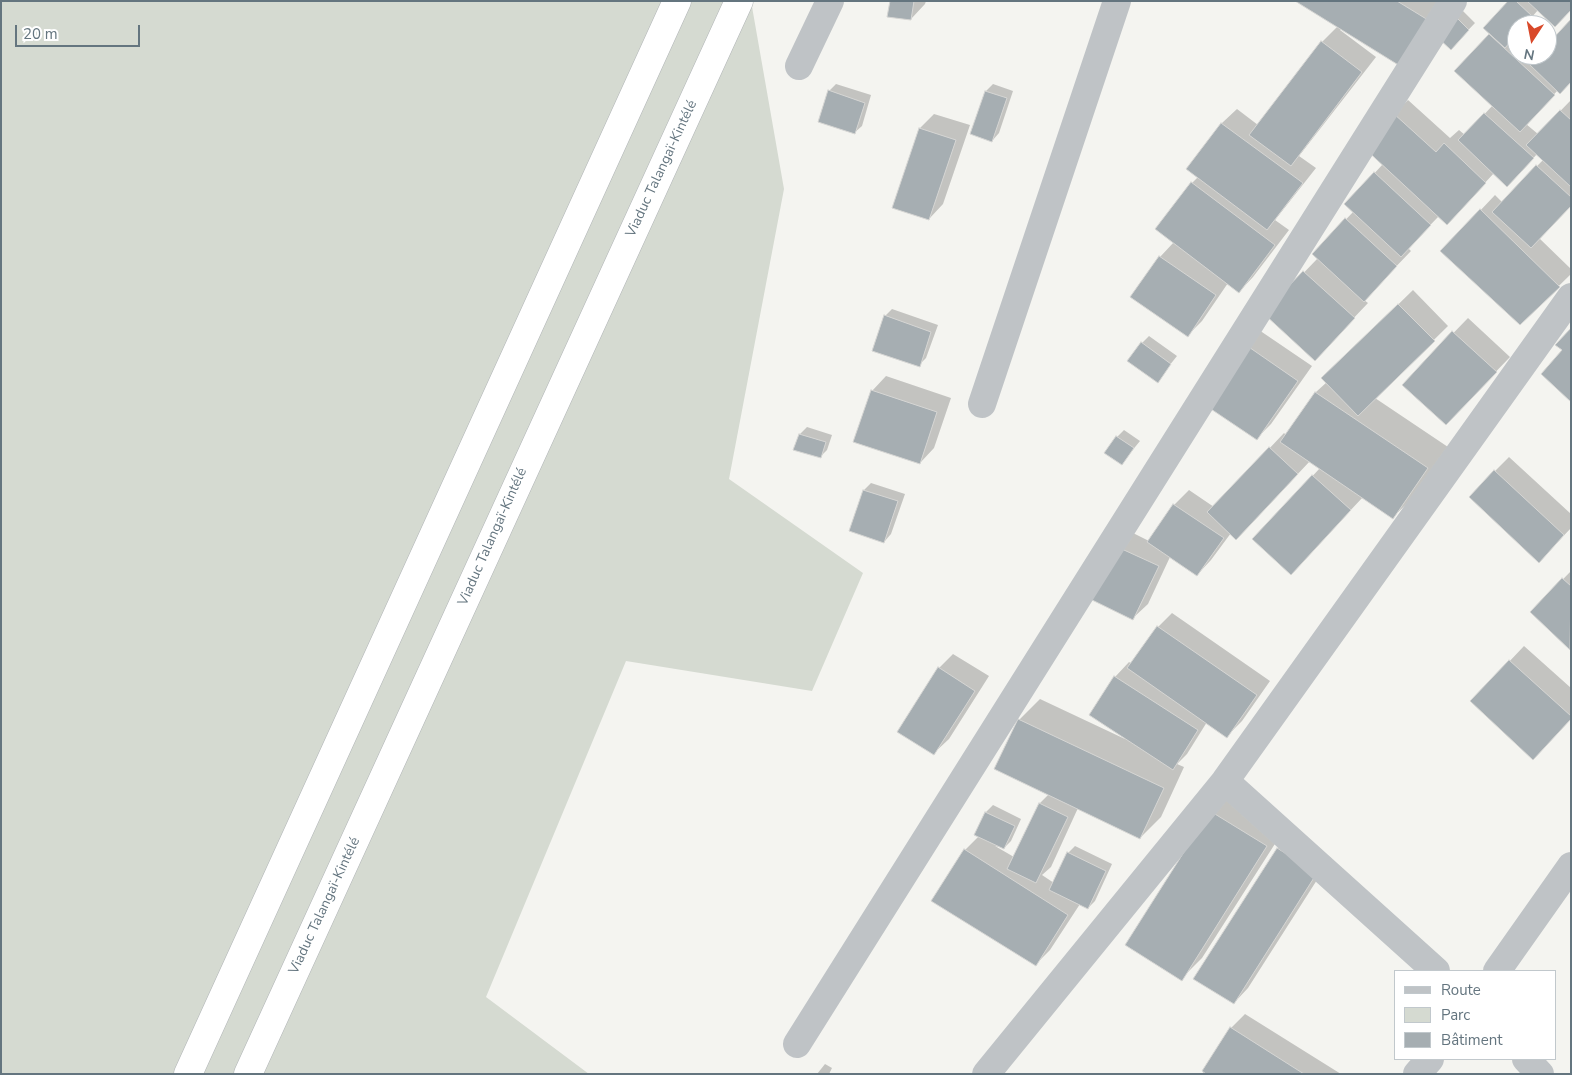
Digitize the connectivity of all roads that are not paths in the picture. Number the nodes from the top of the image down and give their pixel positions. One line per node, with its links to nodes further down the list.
1 (678, 1): 16 (highway)
2 (739, 1): 17 (highway, Viaduc Talangaï-Kintélé)
3 (830, 1): 6 (street)
4 (1117, 1): 8 (street)
5 (1453, 1): 13 (street)
6 (799, 66)
7 (1571, 297): 9 (street)
8 (982, 404)
9 (1225, 780): 11 (street); 18 (street)
10 (1571, 866): 12 (street)
11 (1435, 970)
12 (1498, 970)
13 (797, 1044)
14 (1429, 1060): 19 (street)
15 (1527, 1060): 20 (street)
16 (188, 1074)
17 (248, 1074)
18 (986, 1074)
19 (1418, 1074)
20 (1540, 1074)

